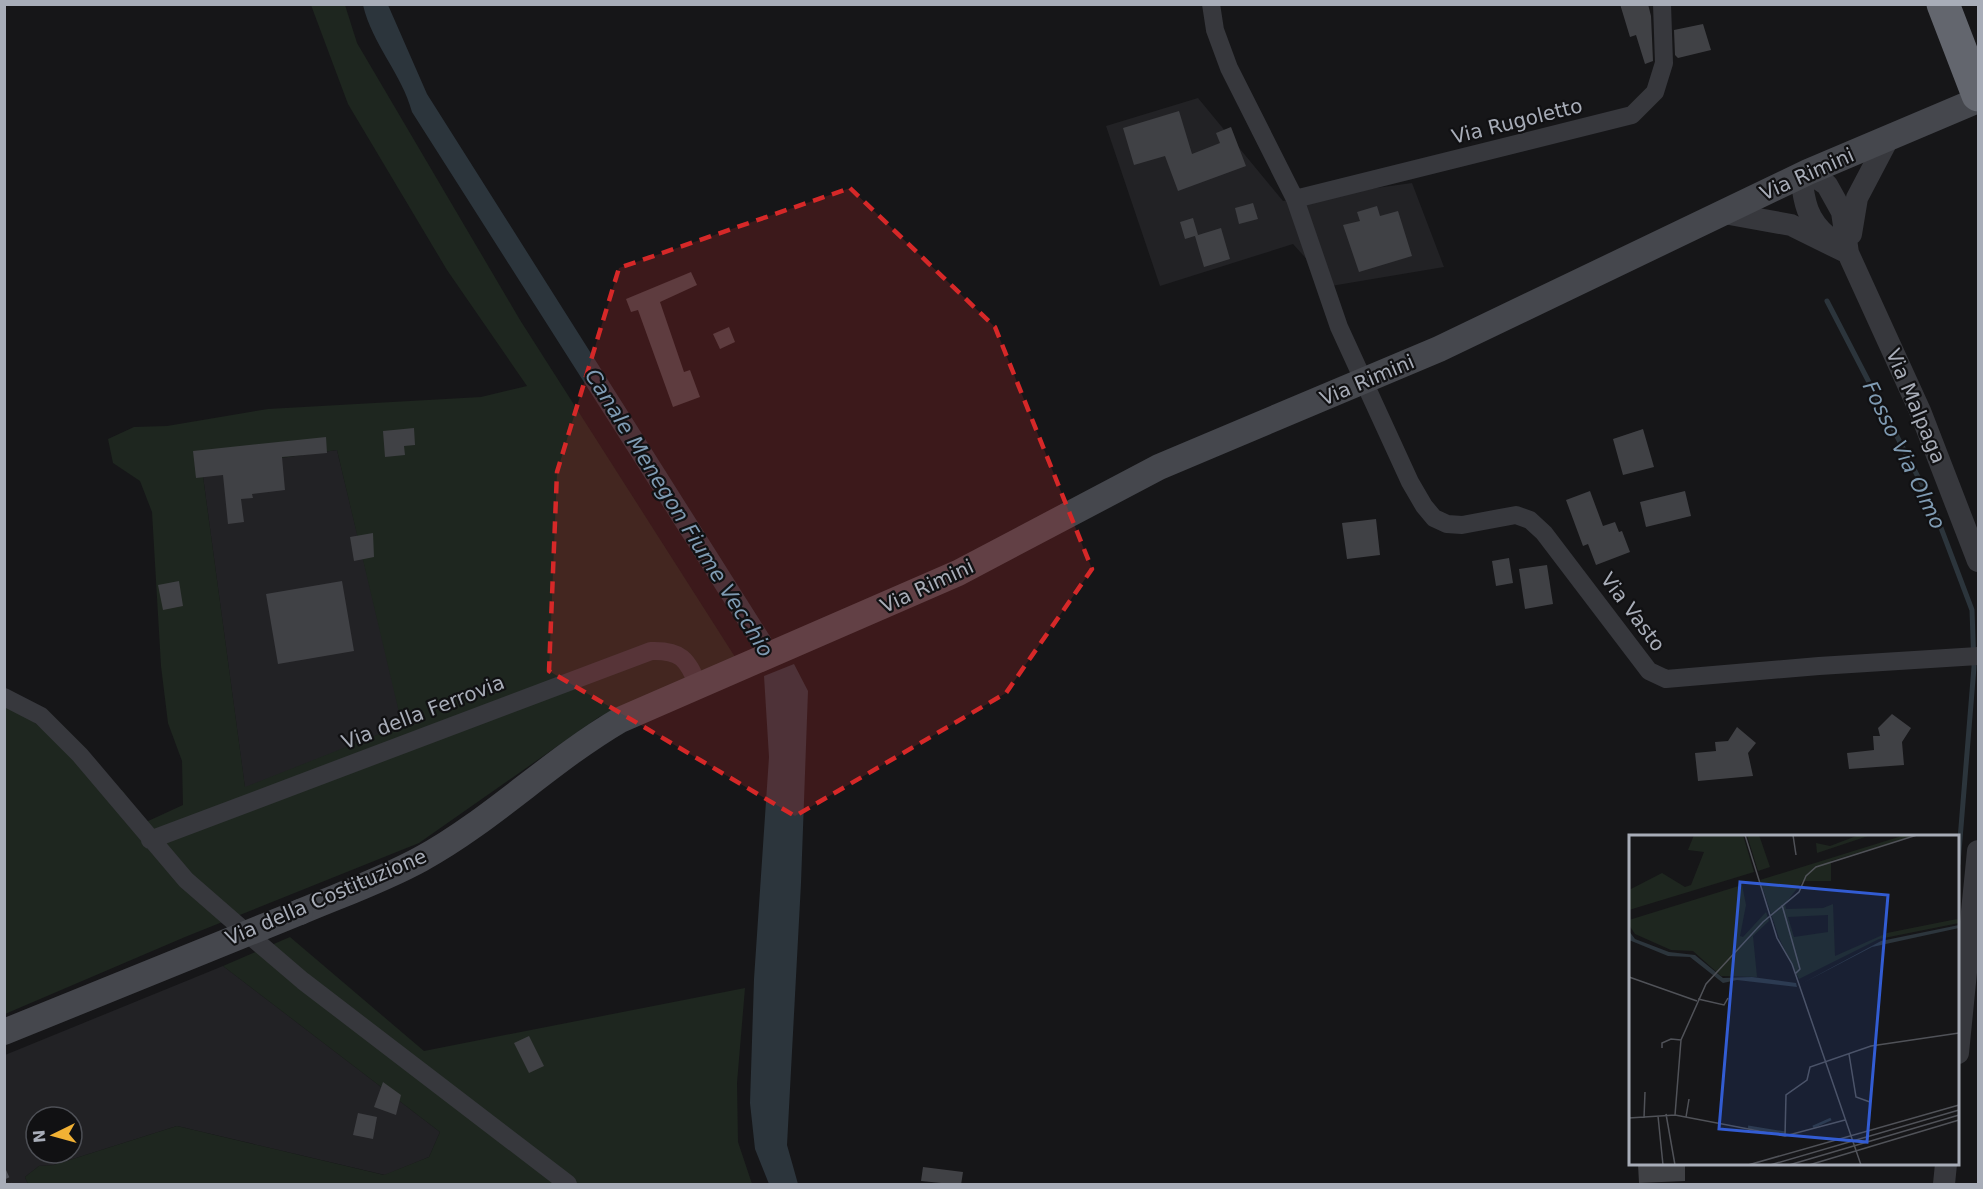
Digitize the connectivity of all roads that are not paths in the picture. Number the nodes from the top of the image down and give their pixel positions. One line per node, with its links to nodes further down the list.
1 (1211, 4): 8 (street)
2 (1662, 4): 8 (street, Via Rugoletto)
3 (1943, 4): 4 (highway)
4 (1978, 95)
5 (1978, 100): 6 (main road, Via Rimini)
6 (1888, 139): 7 (main road, Via Rimini); 10 (street)
7 (1805, 174): 9 (main road, Via Rimini); 10 (street); 10 (street)
8 (1295, 199): 11 (street)
9 (1724, 213): 10 (street); 11 (main road, Via Rimini)
10 (1848, 253): 12 (street, Via Malpaga)
11 (1365, 382): 13 (street, Via Vasto); 14 (main road, Via Rimini)
12 (1978, 561)
13 (1973, 656)
14 (748, 664): 15 (main road, Via della Costituzione)
15 (698, 685): 17 (street, Via della Ferrovia); 19 (main road, Via della Costituzione, bridge)
16 (4, 698): 17 (street)
17 (150, 840): 22 (street)
18 (1978, 851): 20 (street)
19 (4, 1032)
20 (1959, 1043)
21 (1946, 1165): 23 (street)
22 (568, 1185)
23 (1944, 1185)

